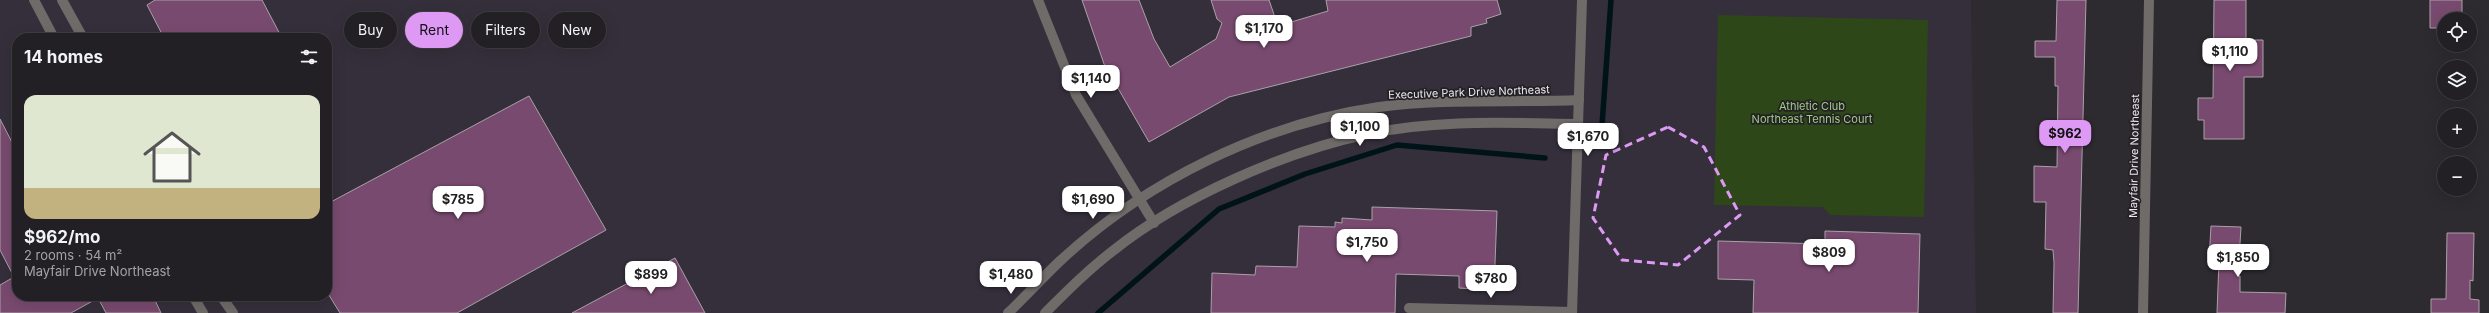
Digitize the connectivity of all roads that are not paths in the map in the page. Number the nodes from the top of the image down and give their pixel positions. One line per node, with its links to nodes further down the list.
1 (34, 0): 6 (street)
2 (62, 0): 7 (street)
3 (1038, 0): 10 (street)
4 (1582, 0): 8 (street)
5 (2149, 0): 21 (street, Mayfair Drive Northeast)
6 (51, 33)
7 (80, 33)
8 (1579, 100): 9 (street); 10 (street, Executive Park Drive Northeast)
9 (1578, 124): 11 (street); 16 (street)
10 (1140, 201): 11 (street); 19 (street, Executive Park Drive Northeast)
11 (1154, 223): 20 (street)
12 (197, 301): 17 (street)
13 (225, 301): 18 (street)
14 (1409, 308): 15 (street)
15 (1513, 312): 16 (street)
16 (1572, 312)
17 (203, 313)
18 (233, 313)
19 (1008, 313)
20 (1045, 313)
21 (2143, 313)

